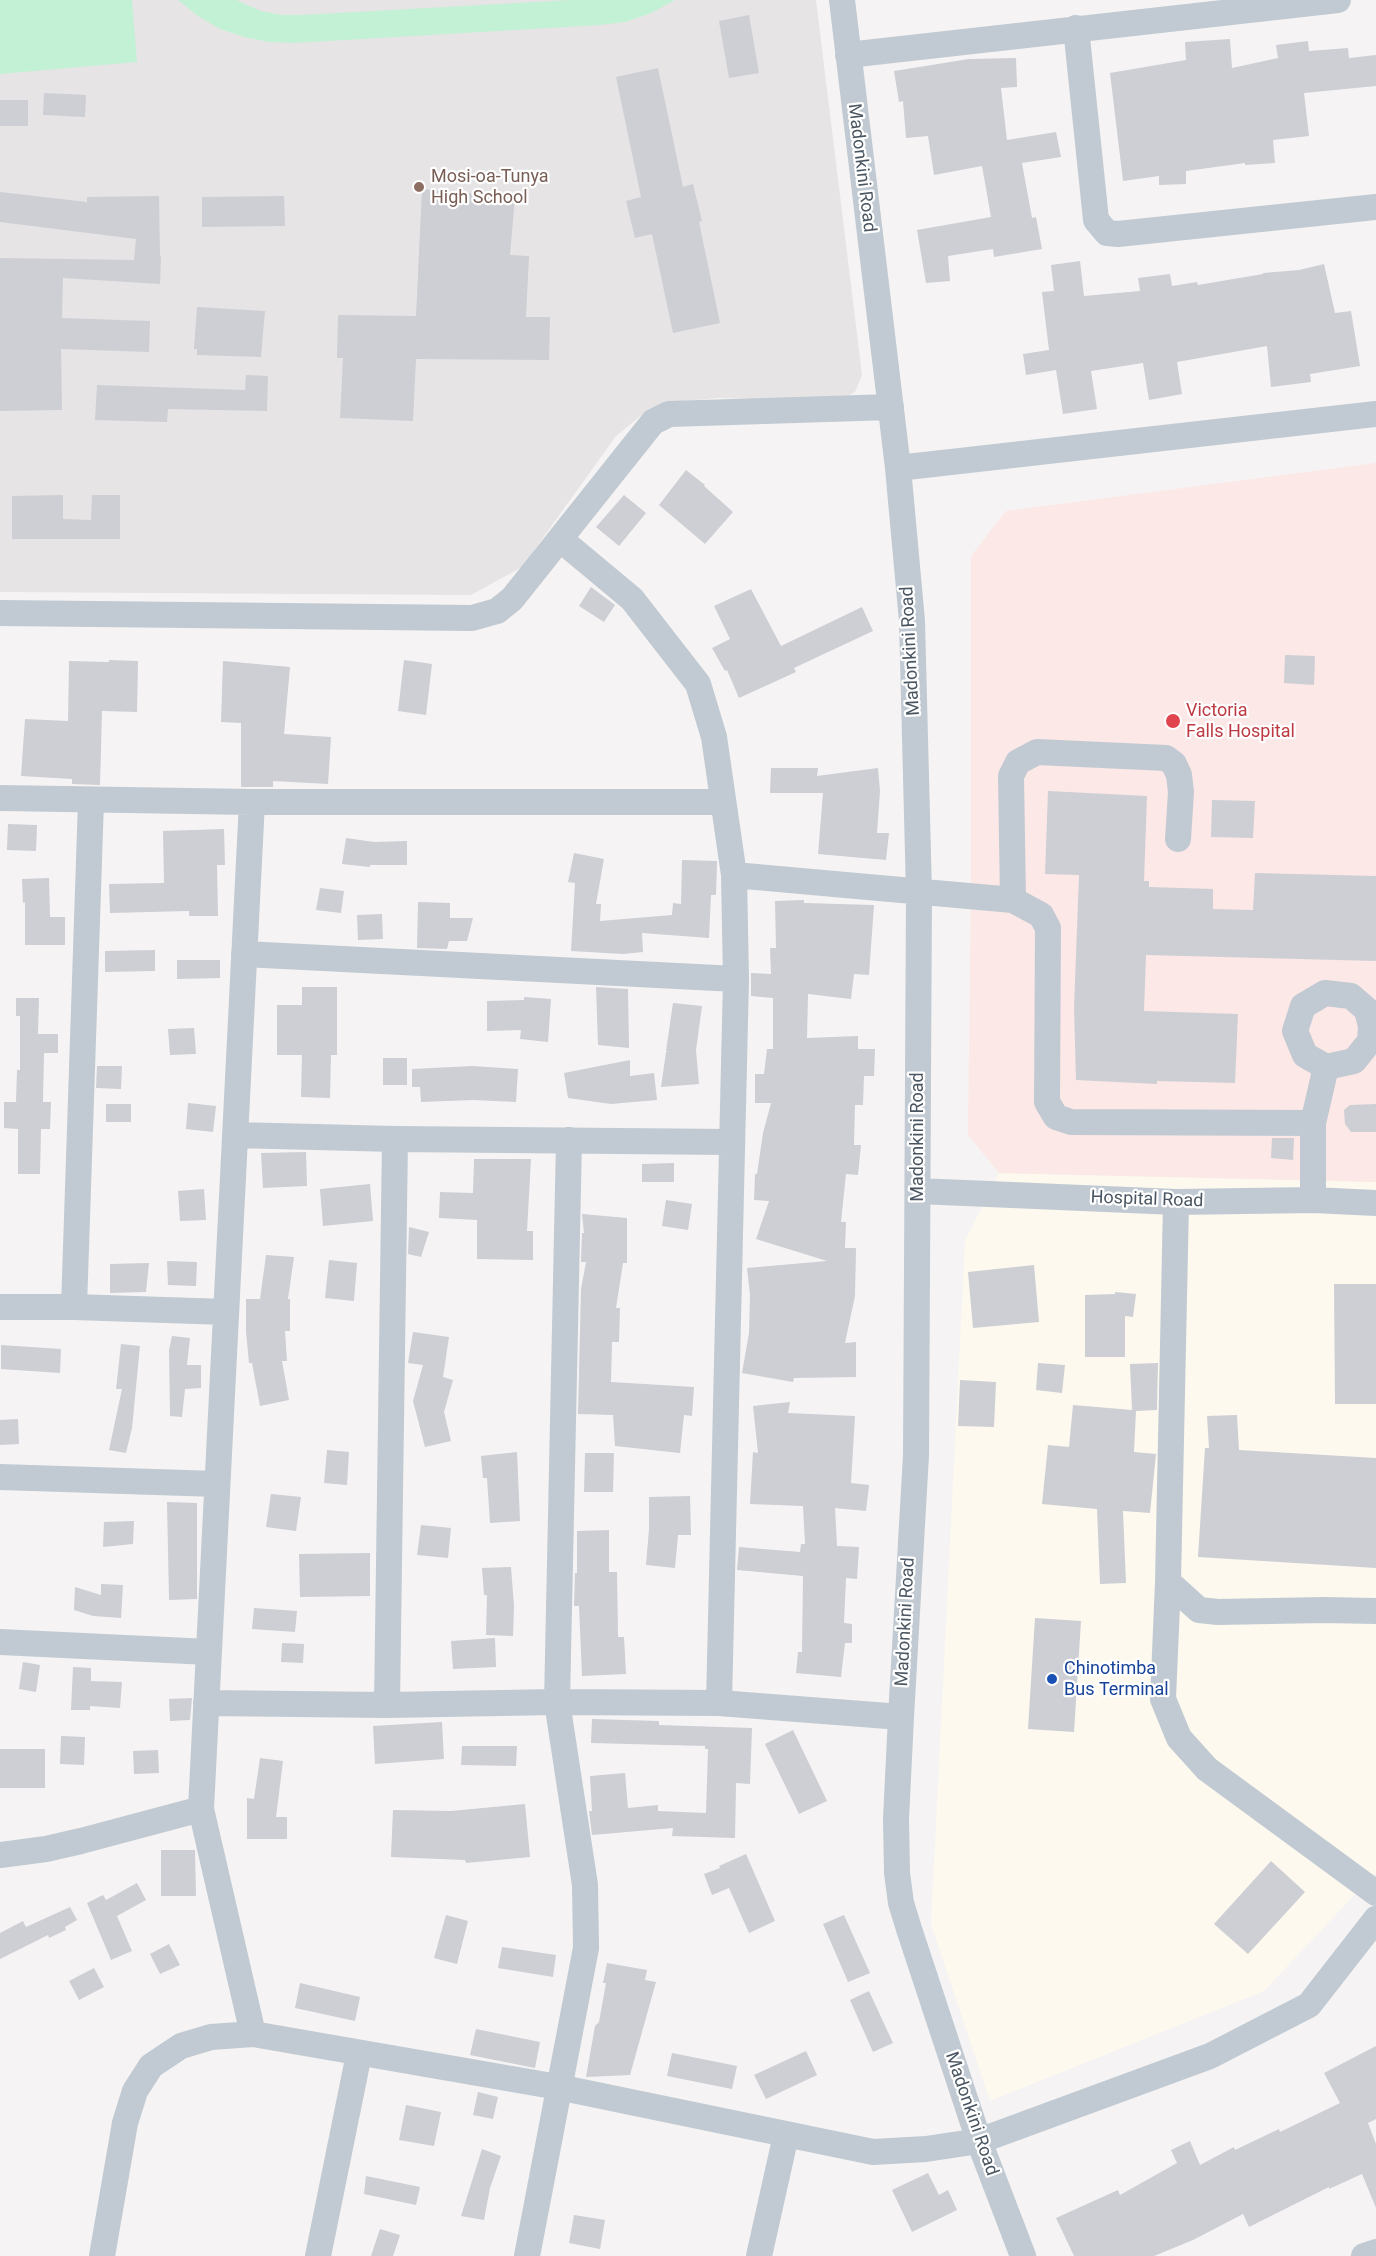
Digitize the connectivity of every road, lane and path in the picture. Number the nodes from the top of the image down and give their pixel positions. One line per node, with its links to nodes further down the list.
1 (842, 0): 4 (street, Madonkini Road)
2 (1338, 0): 3 (street)
3 (1076, 28): 4 (street); 5 (street)
4 (848, 55): 6 (street, Madonkini Road)
5 (1376, 207)
6 (891, 407): 8 (street, Madonkini Road); 9 (street)
7 (1376, 414): 8 (street)
8 (898, 468): 17 (street, Madonkini Road)
9 (560, 539): 10 (street); 14 (street)
10 (0, 613)
11 (0, 798): 12 (street)
12 (92, 801): 13 (street); 33 (street)
13 (252, 802): 14 (street); 19 (street)
14 (723, 802): 16 (street)
15 (1178, 839): 18 (street)
16 (734, 875): 17 (street); 20 (street)
17 (919, 894): 18 (street); 28 (street, Madonkini Road)
18 (1013, 900): 23 (street)
19 (244, 954): 20 (street); 24 (street)
20 (735, 979): 27 (street)
21 (1371, 1008): 22 (street); 22 (street)
22 (1326, 1067): 23 (street)
23 (1313, 1123): 29 (street)
24 (235, 1135): 25 (street); 34 (street)
25 (395, 1139): 26 (street); 44 (street)
26 (569, 1140): 27 (street); 41 (street)
27 (731, 1142): 43 (street)
28 (918, 1191): 30 (street, Hospital Road); 45 (street, Madonkini Road)
29 (1313, 1200): 30 (street, Hospital Road); 31 (street, Hospital Road)
30 (1176, 1202): 37 (street)
31 (1376, 1203)
32 (0, 1307): 33 (street)
33 (74, 1307): 34 (street)
34 (226, 1312): 36 (street)
35 (0, 1477): 36 (street)
36 (217, 1484): 40 (street)
37 (1168, 1581): 38 (street); 48 (street)
38 (1376, 1611)
39 (0, 1642): 40 (street)
40 (209, 1653): 42 (street)
41 (557, 1702): 43 (street); 44 (street); 52 (street)
42 (207, 1703): 44 (street); 46 (street)
43 (719, 1703): 45 (street)
44 (387, 1705)
45 (901, 1717): 54 (street, Madonkini Road)
46 (201, 1809): 47 (street); 50 (street)
47 (0, 1855)
48 (1376, 1893)
49 (1376, 1919): 54 (street)
50 (253, 2034): 51 (street); 56 (street)
51 (359, 2054): 52 (street); 57 (street)
52 (558, 2087): 53 (street); 58 (street)
53 (786, 2135): 54 (street); 59 (street)
54 (979, 2141): 60 (street, Madonkini Road)
55 (1376, 2252): 61 (street)
56 (102, 2256)
57 (318, 2256)
58 (527, 2256)
59 (759, 2256)
60 (1023, 2256)
61 (1364, 2256)

